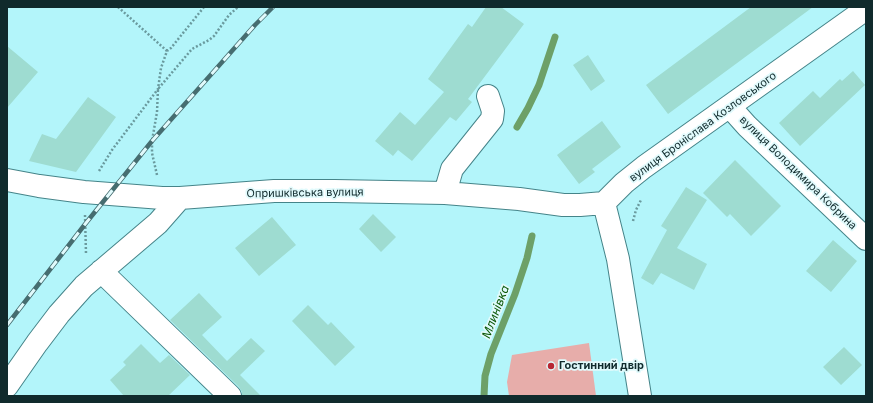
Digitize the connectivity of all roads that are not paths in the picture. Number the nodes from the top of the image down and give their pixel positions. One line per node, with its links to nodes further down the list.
1 (866, 9): 3 (street, вулиця Броніслава Козловського)
2 (488, 96): 5 (street)
3 (730, 107): 7 (street, вулиця Броніслава Козловського); 8 (street, вулиця Володимира Кобрина)
4 (7, 180): 6 (street, Опришківська вулиця)
5 (445, 193): 6 (street, Опришківська вулиця); 7 (street, Опришківська вулиця)
6 (171, 198): 9 (street)
7 (604, 202): 12 (street)
8 (866, 239)
9 (101, 271): 10 (street); 11 (street)
10 (7, 386)
11 (230, 396)
12 (640, 396)

